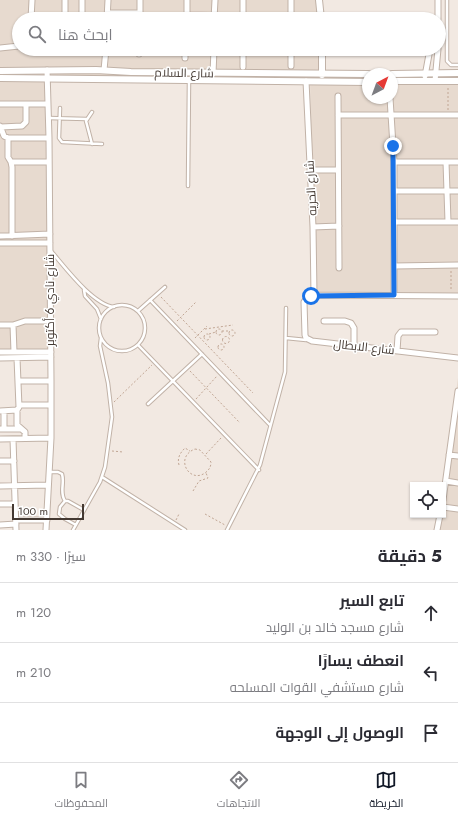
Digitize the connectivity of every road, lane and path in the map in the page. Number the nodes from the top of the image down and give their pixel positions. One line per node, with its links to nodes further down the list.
1 (32, 0): 13 (street)
2 (65, 0): 14 (street)
3 (82, 0): 15 (street)
4 (108, 0): 16 (street)
5 (140, 0): 17 (street)
6 (187, 0): 18 (street)
7 (215, 0): 19 (street)
8 (243, 0): 20 (street)
9 (291, 0): 21 (street)
10 (319, 0): 22 (street)
11 (438, 0): 23 (street)
12 (447, 0): 33 (lane)
13 (31, 12)
14 (65, 12)
15 (82, 12)
16 (108, 12)
17 (140, 12)
18 (187, 12)
19 (214, 12)
20 (243, 12)
21 (291, 12)
22 (320, 12)
23 (438, 12)
24 (12, 47): 25 (street)
25 (0, 48)
26 (105, 56): 37 (street)
27 (214, 56): 40 (street)
28 (243, 56): 35 (street)
29 (291, 56): 34 (street)
30 (322, 56): 46 (street)
31 (429, 56): 43 (street)
32 (437, 56): 44 (street)
33 (458, 65)
34 (291, 66)
35 (243, 67)
36 (47, 70): 37 (street, شارع السلام); 38 (street, شارع السلام); 48 (street, شارع نادي 6 أكتوبر)
37 (104, 70): 39 (street, شارع السلام)
38 (0, 71)
39 (130, 72): 40 (street, شارع السلام); 49 (street)
40 (213, 74): 46 (street, شارع السلام)
41 (362, 74): 46 (street, شارع السلام)
42 (398, 74): 43 (street)
43 (425, 74): 44 (street); 53 (street)
44 (436, 74): 45 (street); 54 (street)
45 (458, 74)
46 (322, 75)
47 (0, 78): 48 (street, شارع السلام)
48 (47, 78): 49 (street, شارع السلام); 61 (street, شارع نادي 6 أكتوبر)
49 (130, 80): 50 (street, شارع السلام)
50 (188, 80): 51 (street, شارع السلام); 84 (lane)
51 (306, 81): 57 (street, شارع السلام); 82 (street, شارع الحريه)
52 (398, 81): 53 (street)
53 (424, 81): 54 (street)
54 (435, 81): 55 (street)
55 (448, 81): 56 (street); 65 (path)
56 (458, 81)
57 (362, 82)
58 (338, 96): 66 (street)
59 (0, 104): 60 (street)
60 (26, 104): 61 (street); 72 (street)
61 (48, 104): 69 (street, شارع نادي 6 أكتوبر)
62 (390, 104): 67 (street)
63 (60, 108): 70 (lane)
64 (92, 112): 71 (lane)
65 (448, 114): 67 (street); 68 (street)
66 (338, 115): 67 (street); 83 (street)
67 (391, 115): 79 (street)
68 (458, 115)
69 (48, 118): 70 (lane); 74 (street, شارع نادي 6 أكتوبر)
70 (60, 118): 71 (lane); 75 (lane)
71 (86, 119): 75 (lane)
72 (0, 126): 73 (street)
73 (8, 138): 74 (street); 77 (street)
74 (49, 138): 78 (street, شارع نادي 6 أكتوبر)
75 (92, 144): 76 (lane)
76 (102, 144)
77 (11, 162): 78 (street); 95 (street)
78 (49, 162): 93 (street, شارع نادي 6 أكتوبر)
79 (394, 162): 80 (street); 85 (street)
80 (446, 162): 81 (street); 86 (street)
81 (458, 162)
82 (310, 170): 83 (street); 92 (street, شارع الحريه)
83 (338, 170): 91 (street)
84 (188, 186)
85 (394, 191): 86 (street); 88 (street)
86 (448, 191): 87 (street); 89 (street)
87 (458, 191)
88 (394, 222): 89 (street); 101 (street)
89 (448, 222): 90 (street)
90 (458, 222)
91 (339, 226): 92 (street); 102 (street)
92 (313, 227): 107 (street, شارع الحريه)
93 (50, 234): 95 (street); 97 (street, شارع نادي 6 أكتوبر)
94 (0, 236): 95 (street)
95 (12, 236)
96 (0, 243): 97 (street)
97 (50, 243): 98 (street, شارع نادي 6 أكتوبر)
98 (50, 250): 104 (lane); 117 (street, شارع نادي 6 أكتوبر)
99 (451, 265): 100 (street); 101 (street); 108 (path)
100 (458, 265)
101 (394, 266): 106 (street)
102 (339, 268)
103 (165, 287): 105 (lane)
104 (84, 290): 112 (lane); 116 (lane)
105 (158, 294): 110 (lane); 115 (path)
106 (394, 295): 107 (street); 108 (street)
107 (314, 296): 136 (street)
108 (451, 296): 109 (street)
109 (458, 296)
110 (150, 300): 114 (lane); 121 (lane)
111 (196, 302): 115 (path)
112 (114, 307): 114 (lane); 116 (lane)
113 (286, 308): 135 (lane)
114 (138, 312): 137 (lane)
115 (181, 318): 121 (path); 131 (path)
116 (101, 319): 133 (lane)
117 (50, 321): 120 (street); 143 (street, شارع نادي 6 أكتوبر)
118 (324, 321): 138 (street)
119 (0, 325): 120 (street)
120 (13, 325): 141 (street)
121 (174, 325): 142 (lane)
122 (233, 325): 125 (path)
123 (207, 326): 124 (path)
124 (205, 328): 125 (path); 131 (path)
125 (219, 328): 126 (path); 128 (path)
126 (222, 331): 127 (path); 128 (path)
127 (230, 331): 132 (path); 132 (path)
128 (216, 332): 130 (path)
129 (435, 332): 139 (street)
130 (208, 334)
131 (198, 336): 134 (path); 155 (path)
132 (229, 337): 132 (path)
133 (101, 338): 137 (lane); 159 (lane)
134 (195, 338)
135 (286, 338): 136 (lane); 164 (lane)
136 (309, 340): 138 (street, شارع الابطال)
137 (138, 346): 147 (lane)
138 (354, 346): 139 (street, شارع الابطال)
139 (397, 351): 146 (street, شارع الابطال)
140 (0, 352): 141 (street)
141 (14, 352): 143 (street)
142 (202, 354): 148 (lane); 149 (lane)
143 (51, 355): 145 (street); 151 (street, شارع نادي 6 أكتوبر)
144 (0, 358): 145 (street)
145 (17, 358): 150 (street)
146 (458, 358)
147 (154, 362): 152 (lane); 159 (path)
148 (187, 368): 152 (lane); 153 (path)
149 (220, 373): 153 (path); 164 (lane)
150 (18, 381): 151 (street); 160 (street)
151 (51, 381): 157 (street, شارع نادي 6 أكتوبر)
152 (173, 381): 156 (lane); 158 (lane)
153 (206, 388): 156 (path); 163 (path)
154 (458, 391): 161 (street)
155 (253, 393)
156 (193, 402): 167 (lane)
157 (51, 404): 160 (street); 169 (street, شارع نادي 6 أكتوبر)
158 (148, 404)
159 (111, 405): 172 (lane)
160 (18, 408): 162 (street); 166 (street)
161 (457, 408): 176 (street)
162 (2, 411): 165 (street)
163 (240, 423)
164 (270, 425): 181 (lane)
165 (2, 429): 166 (street)
166 (21, 429): 168 (street)
167 (224, 434): 175 (path); 181 (lane)
168 (25, 438): 169 (street); 171 (street)
169 (50, 438): 182 (street, شارع نادي 6 أكتوبر)
170 (0, 439): 171 (street)
171 (13, 439): 179 (street)
172 (107, 451): 174 (path); 184 (lane)
173 (190, 451): 175 (path); 180 (path); 183 (path)
174 (123, 452)
175 (205, 454): 183 (path)
176 (450, 455): 177 (street); 185 (street)
177 (458, 456)
178 (0, 461): 179 (street)
179 (14, 461): 189 (street)
180 (179, 465)
181 (259, 470): 205 (lane)
182 (49, 472): 187 (street, شارع نادي 6 أكتوبر); 191 (lane)
183 (206, 472): 190 (path)
184 (102, 477): 196 (lane); 201 (lane)
185 (446, 481): 186 (street)
186 (458, 483)
187 (48, 485): 189 (street); 200 (street, شارع نادي 6 أكتوبر)
188 (0, 486): 189 (street)
189 (14, 486): 193 (street)
190 (193, 491)
191 (65, 501): 196 (lane); 204 (lane)
192 (0, 504): 193 (street)
193 (15, 504): 203 (street)
194 (446, 507): 195 (street)
195 (458, 509)
196 (84, 510): 204 (lane)
197 (179, 514): 201 (path)
198 (205, 514): 205 (path)
199 (439, 518): 209 (street)
200 (47, 520): 203 (street); 206 (street, شارع نادي 6 أكتوبر)
201 (174, 523): 208 (lane)
202 (0, 525): 203 (street)
203 (16, 525)
204 (76, 525): 207 (lane)
205 (227, 528)
206 (46, 530)
207 (73, 530)
208 (185, 530)
209 (437, 530)

